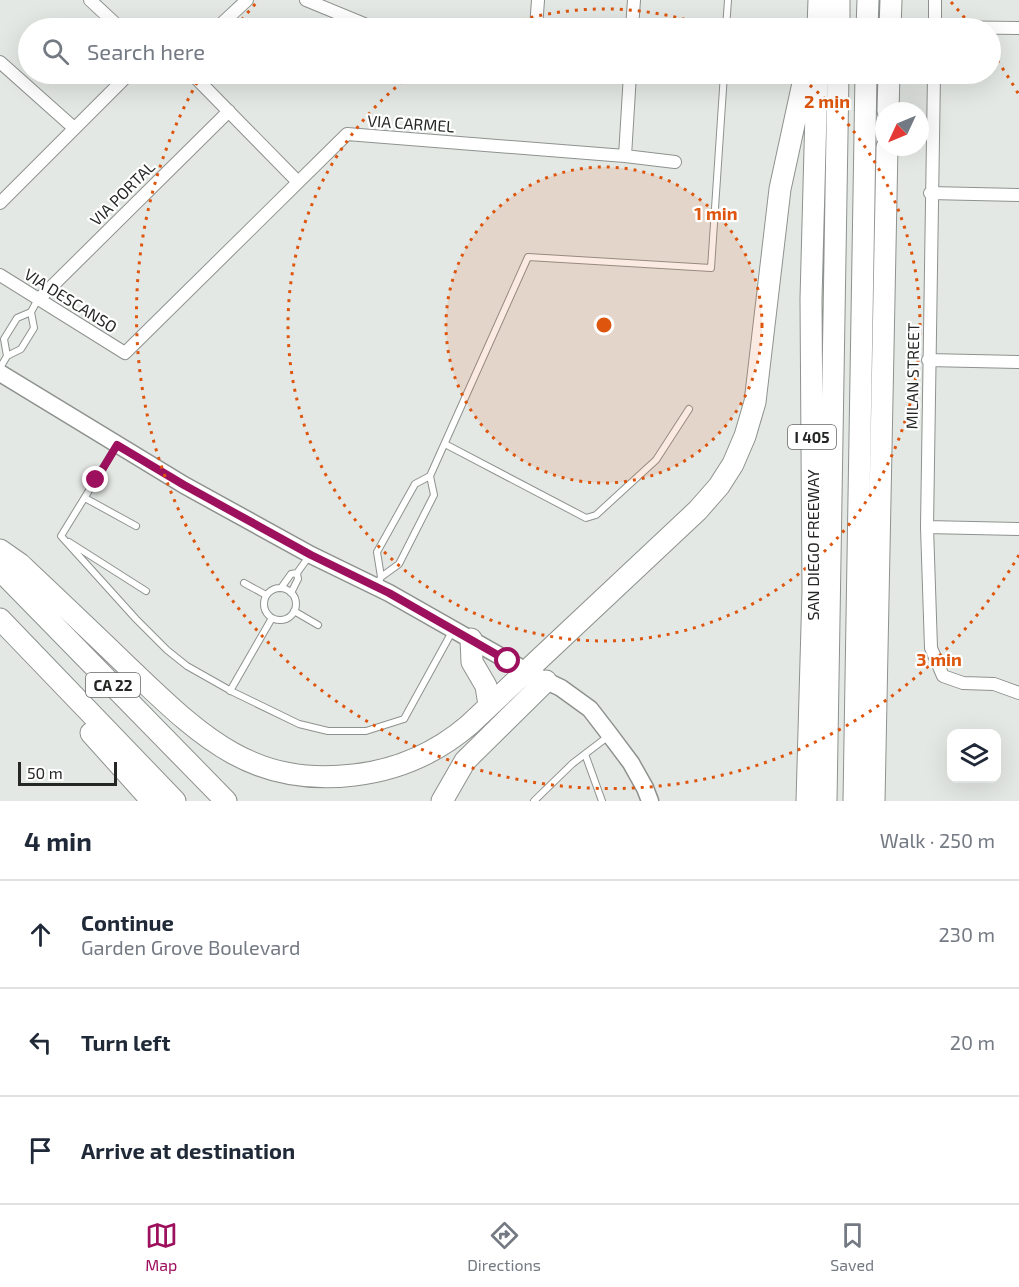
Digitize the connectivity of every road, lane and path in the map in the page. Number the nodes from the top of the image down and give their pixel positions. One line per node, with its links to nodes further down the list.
1 (247, 0): 12 (street)
2 (306, 0): 13 (street)
3 (538, 0): 14 (street)
4 (634, 0): 15 (street)
5 (728, 0): 16 (lane)
6 (839, 0): 17 (highway)
7 (867, 0): 18 (highway)
8 (891, 0): 19 (highway)
9 (935, 0): 20 (street)
10 (99, 2): 11 (street)
11 (112, 18)
12 (228, 18)
13 (350, 18)
14 (537, 18)
15 (633, 18)
16 (727, 18)
17 (839, 18)
18 (867, 18)
19 (890, 18)
20 (935, 18)
21 (1001, 28): 22 (street)
22 (1019, 28)
23 (2, 66): 24 (street)
24 (18, 80)
25 (23, 84): 38 (street)
26 (119, 84): 38 (street)
27 (202, 84): 37 (street)
28 (629, 84): 39 (street)
29 (723, 84): 56 (lane)
30 (803, 84): 80 (highway)
31 (817, 84): 95 (highway, SAN DIEGO FREEWAY / I 405)
32 (838, 84): 96 (highway)
33 (866, 84): 97 (highway)
34 (889, 84): 36 (highway)
35 (933, 84): 43 (street, MILAN STREET)
36 (888, 102)
37 (229, 111): 42 (street); 47 (street, VIA PORTAL)
38 (74, 128): 45 (street)
39 (625, 156): 41 (street, VIA CARMEL); 42 (street, VIA CARMEL)
40 (887, 156): 98 (highway)
41 (675, 162)
42 (298, 182): 49 (street, VIA CARMEL)
43 (930, 194): 44 (street); 51 (street, MILAN STREET)
44 (1019, 195)
45 (0, 203)
46 (0, 275): 47 (street, VIA DESCANSO)
47 (39, 299): 48 (lane); 49 (street, VIA DESCANSO)
48 (30, 312): 50 (lane); 50 (lane)
49 (125, 353)
50 (7, 356): 53 (lane)
51 (928, 360): 52 (street); 61 (street, MILAN STREET)
52 (1019, 362)
53 (0, 368)
54 (0, 373): 57 (main road)
55 (689, 409): 56 (lane)
56 (445, 444): 58 (lane)
57 (117, 445): 59 (lane); 65 (main road)
58 (430, 476): 68 (lane); 68 (lane)
59 (85, 498): 60 (lane); 63 (lane)
60 (136, 526)
61 (927, 527): 62 (street); 84 (street, MILAN STREET)
62 (1019, 529)
63 (61, 536): 71 (lane); 83 (lane)
64 (0, 550): 85 (highway)
65 (311, 555): 67 (lane); 68 (main road)
66 (0, 570): 90 (highway, CA 22)
67 (297, 573): 70 (lane); 72 (lane)
68 (378, 582): 78 (main road)
69 (244, 583): 73 (lane)
70 (281, 588): 72 (lane); 73 (lane)
71 (146, 591)
72 (291, 593): 74 (lane)
73 (266, 595): 75 (lane)
74 (294, 611): 75 (lane); 77 (lane)
75 (272, 618): 83 (lane)
76 (0, 619): 89 (highway)
77 (318, 625)
78 (462, 634): 80 (main road); 82 (lane); 85 (highway)
79 (0, 636): 88 (highway, CA 22)
80 (537, 676): 85 (highway); 86 (main road); 91 (highway)
81 (416, 680): 82 (lane)
82 (424, 684): 83 (lane)
83 (230, 690)
84 (1019, 693)
85 (489, 705)
86 (610, 735): 87 (lane); 94 (main road)
87 (585, 754): 92 (lane); 93 (lane)
88 (152, 801)
89 (175, 801)
90 (226, 801)
91 (442, 801)
92 (534, 801)
93 (602, 801)
94 (650, 801)
95 (807, 801)
96 (825, 801)
97 (854, 801)
98 (874, 801)

